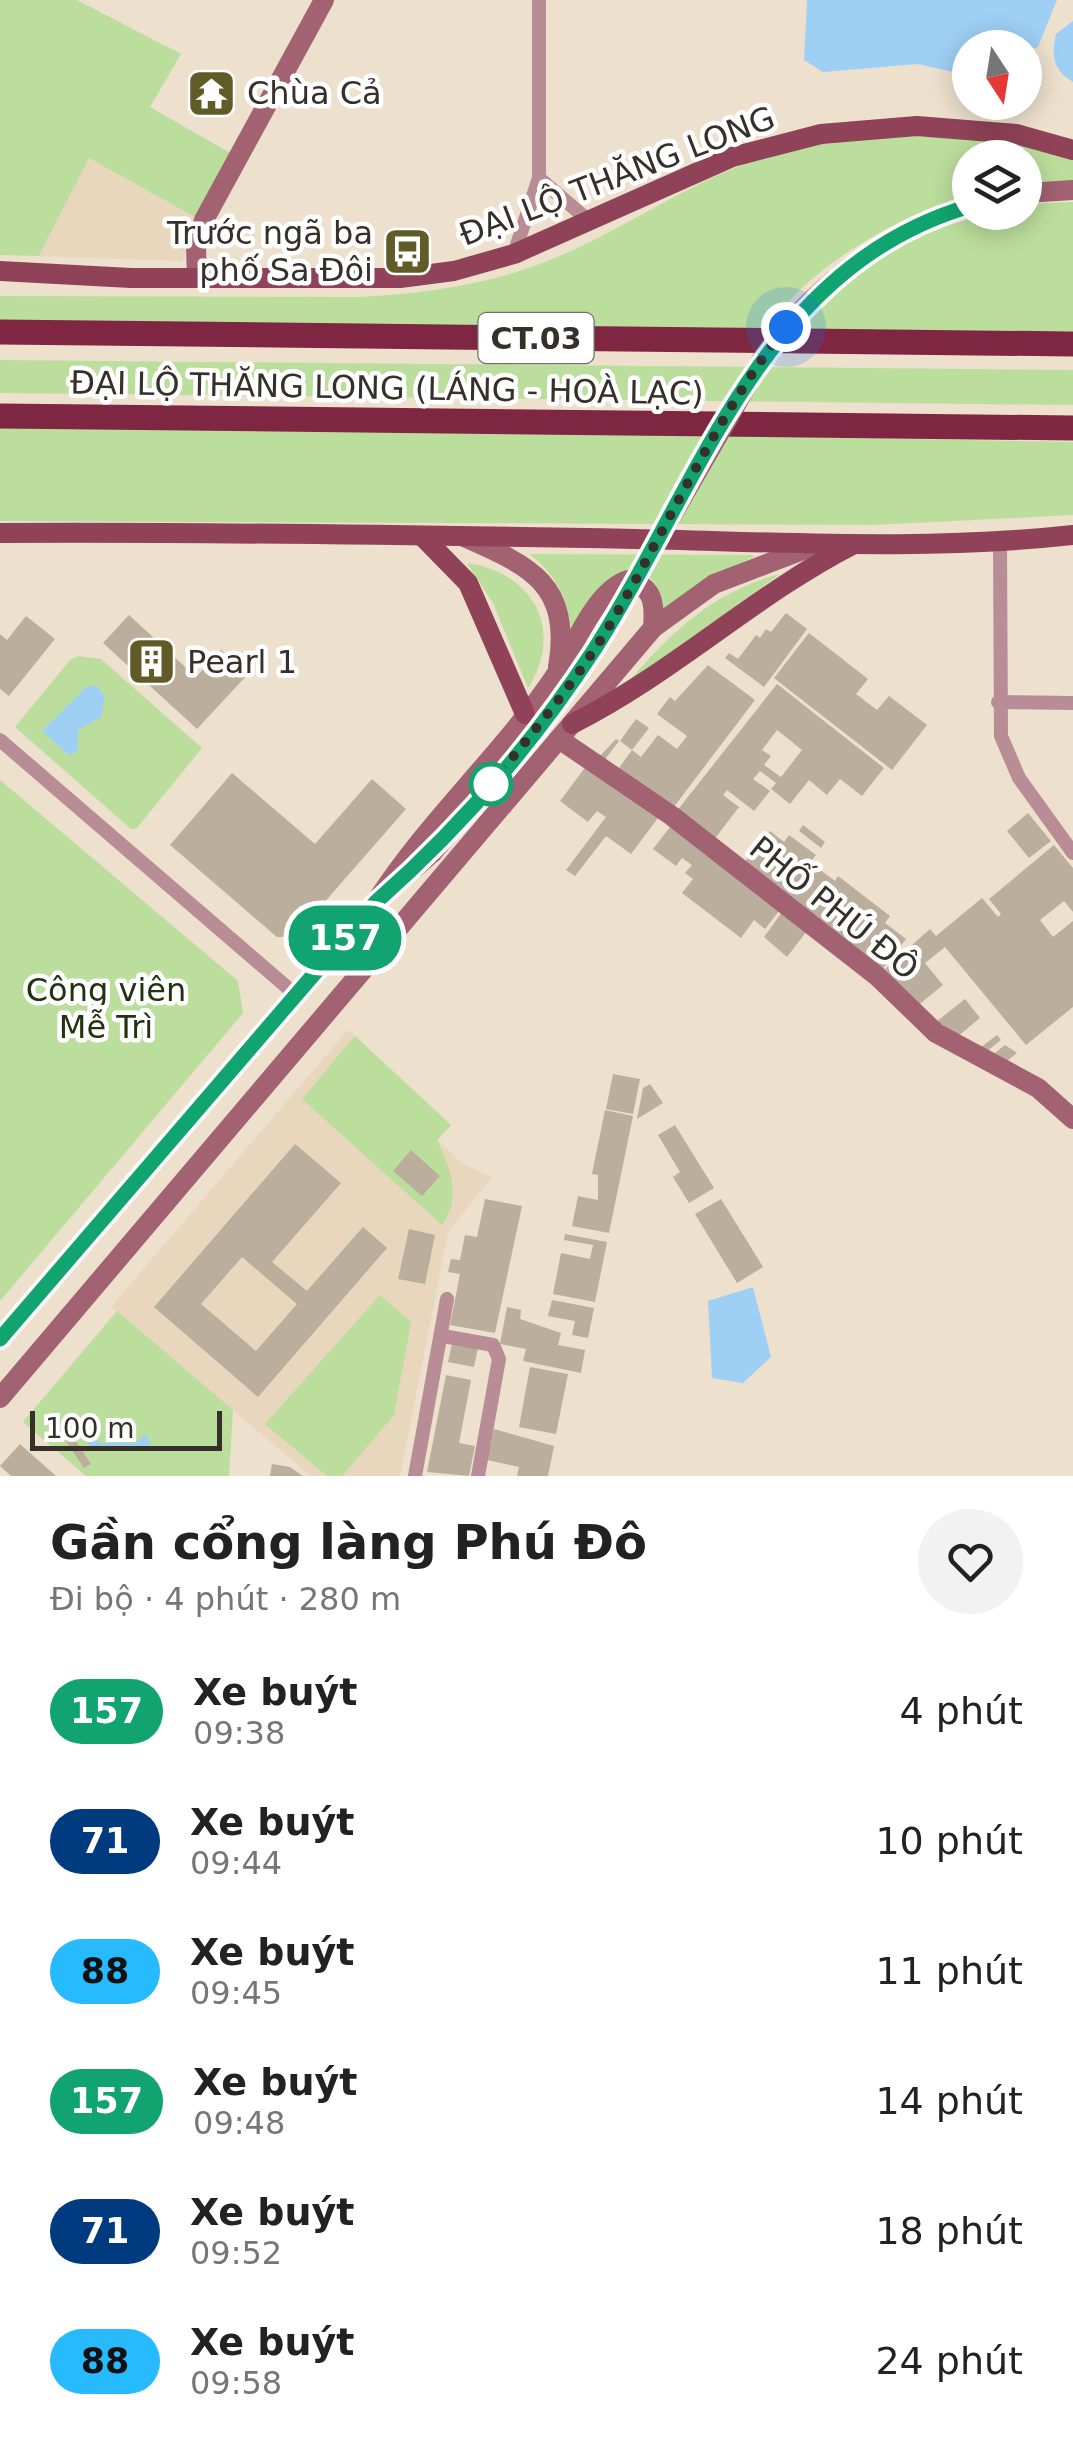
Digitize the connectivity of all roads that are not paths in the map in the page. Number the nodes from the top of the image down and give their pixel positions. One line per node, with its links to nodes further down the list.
1 (324, 0): 11 (main road)
2 (540, 0): 4 (street)
3 (1073, 150): 8 (main road, ĐẠI LỘ THĂNG LONG)
4 (539, 178): 8 (street); 9 (street)
5 (1073, 190): 6 (main road)
6 (1042, 192)
7 (952, 212): 31 (main road, bridge)
8 (589, 221): 9 (main road, ĐẠI LỘ THĂNG LONG)
9 (514, 254): 11 (main road, ĐẠI LỘ THĂNG LONG)
10 (0, 271): 11 (main road, ĐẠI LỘ THĂNG LONG)
11 (197, 278)
12 (0, 332): 13 (highway, ĐẠI LỘ THĂNG LONG (LÁNG - HOÀ LẠC) / CT.03)
13 (1073, 344)
14 (0, 416): 15 (highway, ĐẠI LỘ THĂNG LONG (LÁNG - HOÀ LẠC))
15 (1073, 428)
16 (0, 533): 18 (main road)
17 (1073, 535): 20 (main road)
18 (422, 536): 19 (main road); 27 (main road)
19 (462, 536): 21 (main road); 24 (main road)
20 (1000, 541): 22 (main road); 25 (street)
21 (822, 543): 22 (main road); 23 (main road)
22 (856, 543): 28 (main road)
23 (653, 628): 24 (main road); 28 (main road)
24 (556, 674): 27 (main road)
25 (998, 702): 26 (street); 30 (street)
26 (1073, 704)
27 (525, 714): 31 (main road)
28 (566, 732): 33 (main road, PHỐ PHÚ ĐÔ); 35 (main road)
29 (0, 740): 32 (street)
30 (1073, 852)
31 (376, 902): 32 (main road)
32 (296, 995): 34 (main road)
33 (1073, 1120)
34 (104, 1219): 35 (main road); 38 (main road)
35 (132, 1245): 39 (main road)
36 (447, 1299): 37 (street)
37 (442, 1336): 40 (street); 41 (street)
38 (0, 1339)
39 (0, 1398)
40 (416, 1476)
41 (478, 1476)

